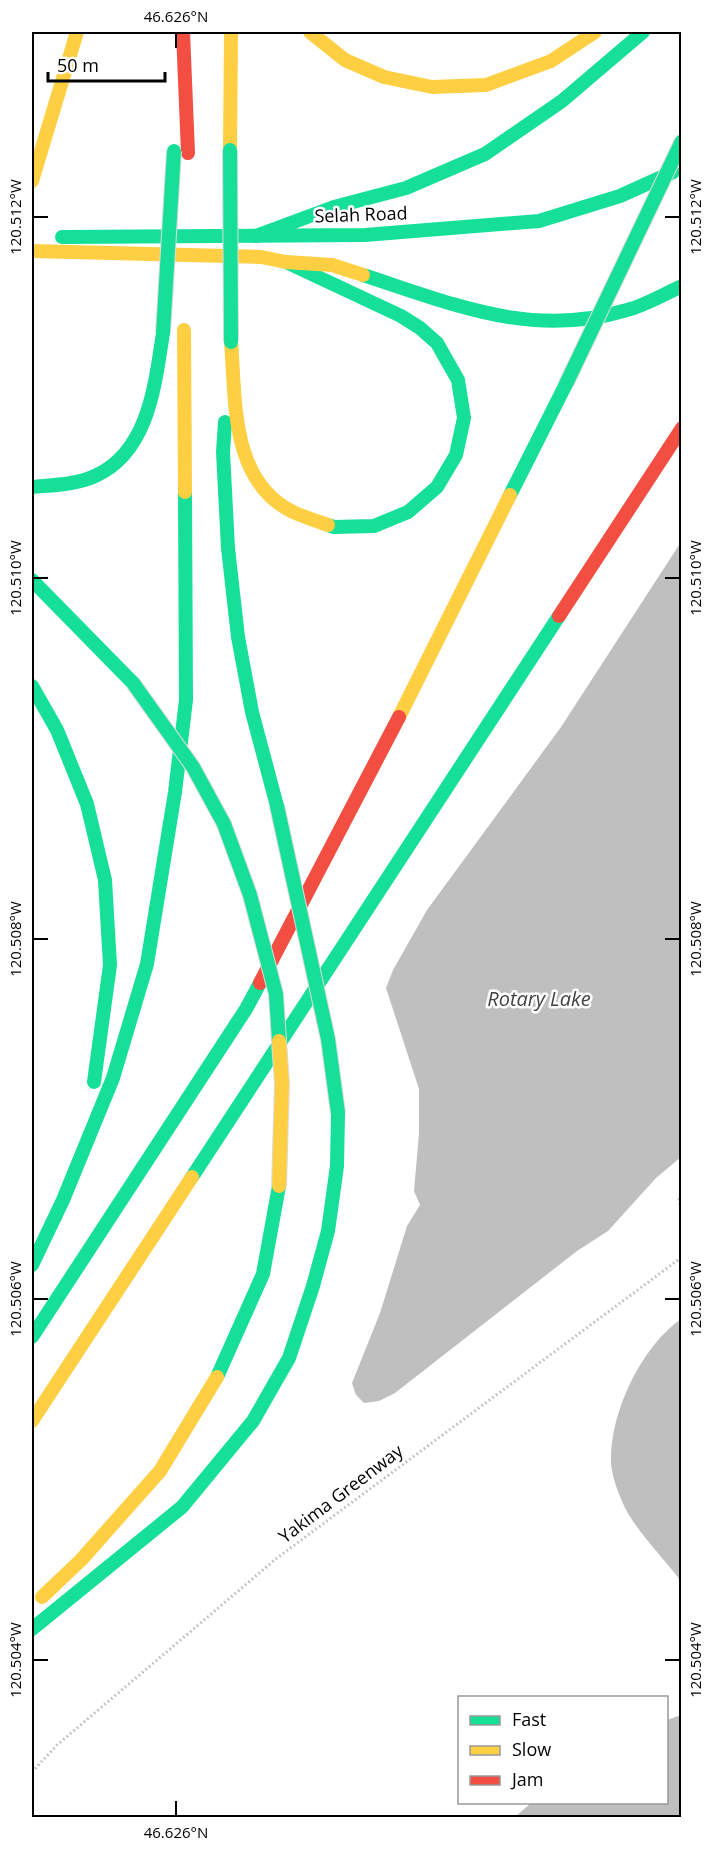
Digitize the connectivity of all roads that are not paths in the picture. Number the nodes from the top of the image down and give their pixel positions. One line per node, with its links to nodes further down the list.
1 (77, 32): 11 (main road)
2 (178, 32): 9 (main road)
3 (183, 32): 9 (main road)
4 (231, 32): 22 (main road, bridge)
5 (310, 32): 6 (main road)
6 (596, 32)
7 (643, 32): 13 (main road)
8 (681, 141): 29 (main road, bridge)
9 (183, 156): 24 (main road, bridge)
10 (681, 168): 13 (main road, Selah Road)
11 (32, 182)
12 (186, 224): 19 (main road)
13 (256, 236): 14 (main road, Selah Road)
14 (43, 237)
15 (32, 251): 16 (main road)
16 (120, 253): 17 (main road); 18 (main road)
17 (286, 262): 20 (main road); 22 (main road)
18 (32, 264)
19 (185, 271)
20 (681, 286)
21 (184, 324): 27 (main road)
22 (231, 342): 32 (main road, bridge)
23 (681, 428): 30 (main road)
24 (32, 487)
25 (32, 580): 31 (main road, bridge)
26 (32, 686): 27 (main road)
27 (63, 1200): 28 (main road)
28 (32, 1264)
29 (32, 1337)
30 (32, 1421)
31 (32, 1607)
32 (32, 1629)

